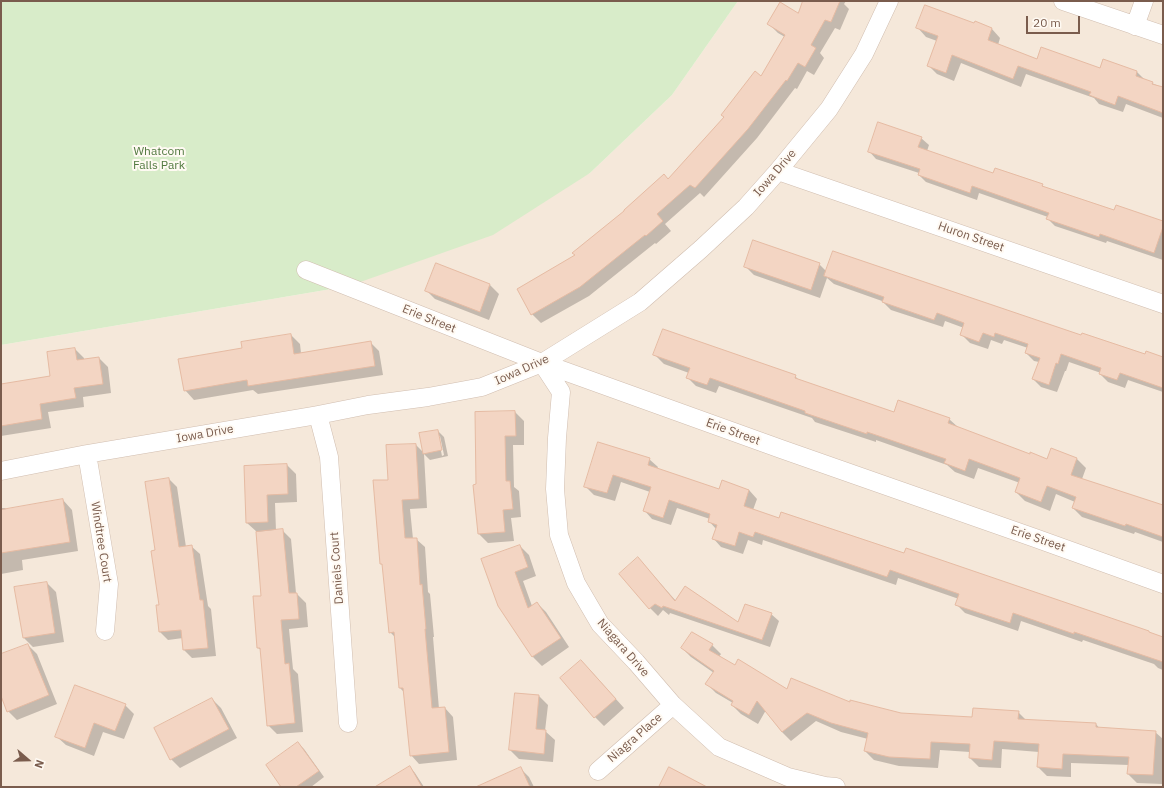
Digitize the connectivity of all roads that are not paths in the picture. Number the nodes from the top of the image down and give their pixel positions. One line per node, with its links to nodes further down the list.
1 (889, 1): 6 (street, Iowa Drive)
2 (1064, 1): 4 (street)
3 (1144, 1): 4 (street)
4 (1135, 26): 5 (street)
5 (1163, 35)
6 (778, 171): 8 (street, Huron Street); 9 (street, Iowa Drive)
7 (306, 270): 9 (street, Erie Street)
8 (1163, 304)
9 (542, 363): 10 (street, Iowa Drive); 13 (street, Erie Street); 15 (street, Niagara Drive)
10 (318, 415): 11 (street, Iowa Drive); 16 (street, Daniels Court)
11 (87, 454): 12 (street, Iowa Drive); 14 (street, Windtree Court)
12 (1, 471)
13 (1163, 584)
14 (105, 631)
15 (673, 705): 17 (street, Niagra Place); 18 (street, Niagara Drive)
16 (348, 723)
17 (598, 771)
18 (836, 787)

